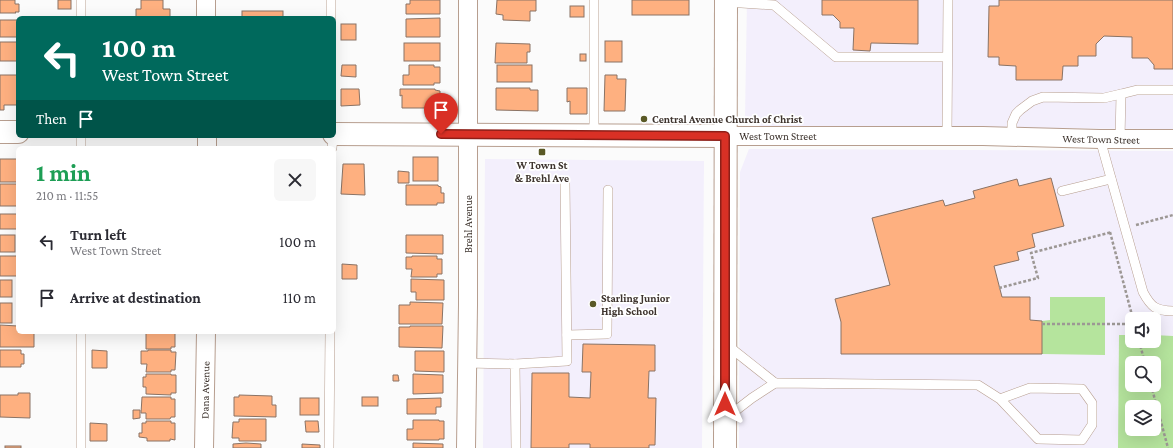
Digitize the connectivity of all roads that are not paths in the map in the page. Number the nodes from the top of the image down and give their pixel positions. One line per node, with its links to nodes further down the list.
1 (81, 0): 8 (lane)
2 (206, 0): 9 (street)
3 (331, 0): 10 (lane)
4 (468, 0): 16 (street, Brehl Avenue)
5 (594, 0): 18 (lane)
6 (948, 0): 11 (lane)
7 (726, 1): 11 (lane); 19 (main road)
8 (81, 16)
9 (206, 16)
10 (331, 16)
11 (948, 57): 20 (lane)
12 (1173, 90): 13 (lane)
13 (1120, 94): 21 (lane); 23 (lane)
14 (0, 132): 15 (main road)
15 (16, 132)
16 (467, 134): 17 (main road, West Town Street); 18 (main road, West Town Street); 35 (street, Brehl Avenue)
17 (336, 135)
18 (594, 135): 19 (main road, West Town Street)
19 (725, 136): 20 (street, West Town Street); 34 (main road)
20 (947, 136): 21 (street, West Town Street)
21 (1012, 137): 22 (street, West Town Street)
22 (1100, 139): 23 (street, West Town Street); 25 (lane)
23 (1120, 139): 24 (street, West Town Street)
24 (1173, 139)
25 (1111, 179): 28 (lane); 29 (lane)
26 (565, 183): 33 (lane)
27 (608, 190): 33 (lane)
28 (1062, 191)
29 (1173, 311)
30 (81, 334): 40 (lane)
31 (206, 334): 41 (street, Dana Avenue)
32 (330, 334): 42 (lane)
33 (567, 335): 36 (lane)
34 (725, 344): 37 (lane); 39 (main road)
35 (467, 363): 36 (lane); 43 (street, Brehl Avenue)
36 (515, 364): 44 (lane)
37 (774, 383): 38 (lane); 39 (lane)
38 (1000, 399): 38 (lane)
39 (725, 418): 45 (main road)
40 (81, 448)
41 (204, 448)
42 (329, 448)
43 (466, 448)
44 (516, 448)
45 (725, 448)

